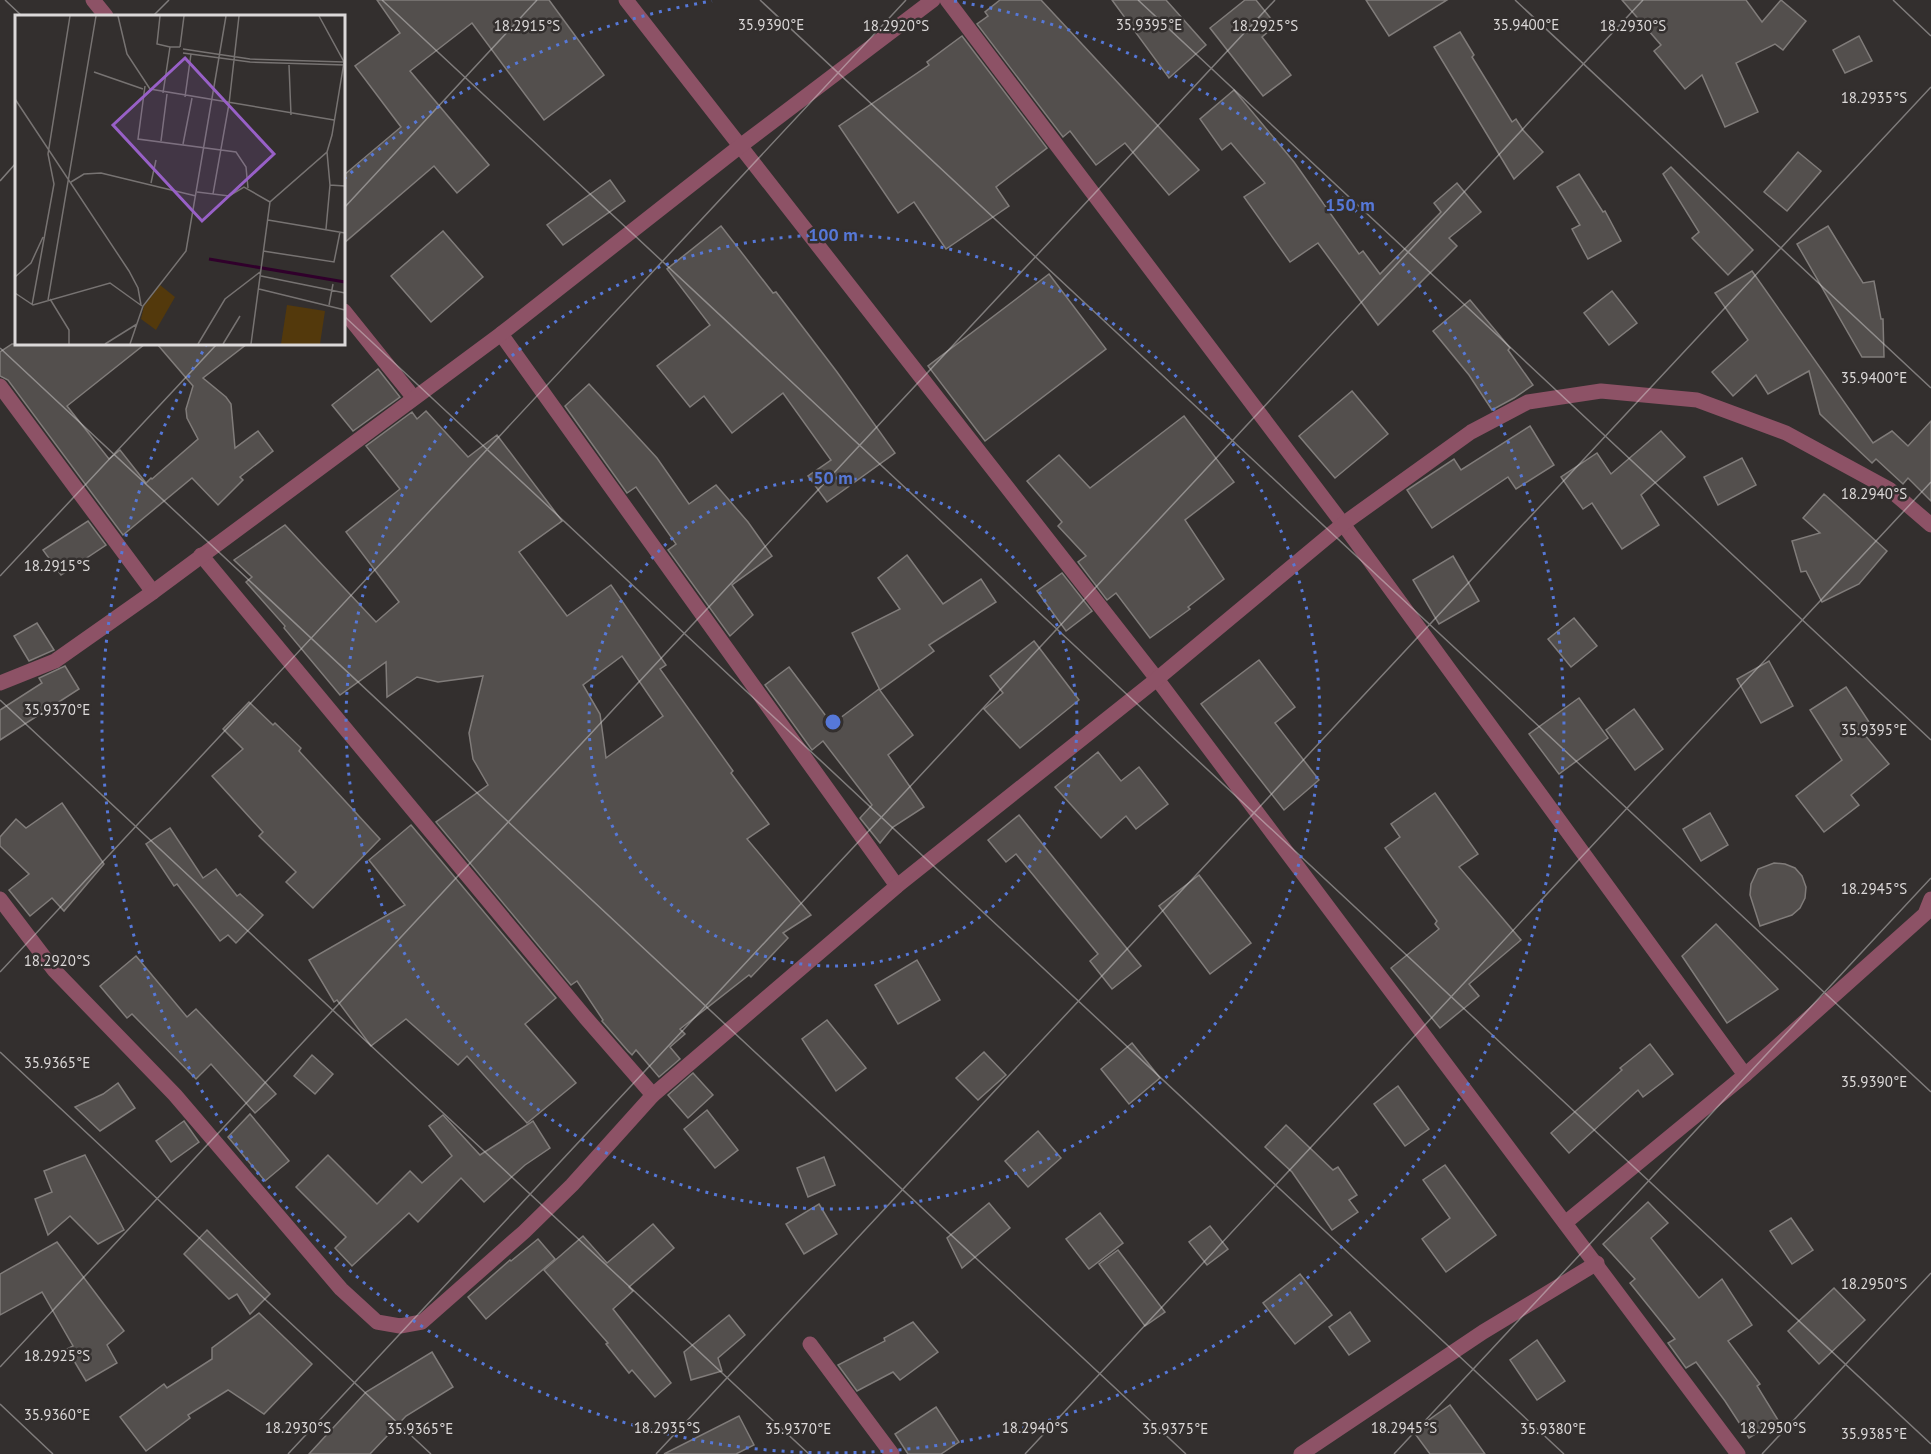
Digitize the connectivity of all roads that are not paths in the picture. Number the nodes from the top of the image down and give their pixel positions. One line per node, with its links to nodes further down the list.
1 (93, 0): 5 (street)
2 (626, 0): 6 (street)
3 (933, 0): 6 (street)
4 (947, 0): 11 (street)
5 (105, 15)
6 (739, 147): 8 (street); 15 (street)
7 (345, 312): 10 (street)
8 (501, 334): 10 (street); 17 (street)
9 (0, 386): 14 (street)
10 (414, 398): 13 (street)
11 (1342, 524): 12 (street); 15 (street); 20 (street)
12 (1931, 525)
13 (201, 555): 14 (street); 21 (street)
14 (153, 592): 16 (street)
15 (1157, 679): 17 (street); 22 (street)
16 (0, 683)
17 (897, 886): 21 (street)
18 (0, 899): 21 (street)
19 (1931, 899): 20 (street)
20 (1744, 1074): 22 (street)
21 (652, 1095)
22 (1565, 1223): 23 (street)
23 (1597, 1263): 26 (street); 27 (street)
24 (810, 1344): 25 (street)
25 (892, 1454)
26 (1301, 1454)
27 (1738, 1454)

